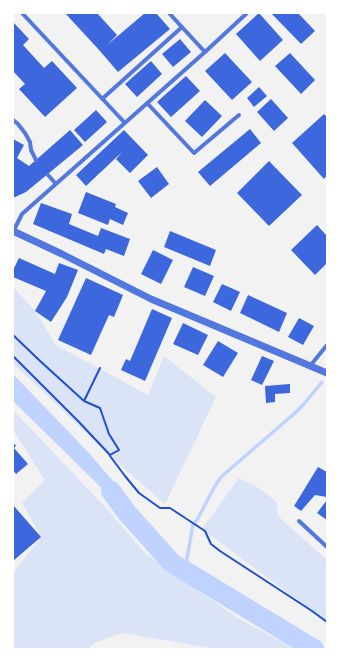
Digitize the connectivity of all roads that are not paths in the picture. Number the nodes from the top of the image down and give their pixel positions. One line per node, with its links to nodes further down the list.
1 (22, 13): 6 (street)
2 (169, 13): 4 (street)
3 (247, 13): 5 (street)
4 (182, 27): 5 (street); 6 (street)
5 (205, 52): 7 (street)
6 (102, 99): 10 (street)
7 (147, 103): 8 (street); 10 (street)
8 (239, 114)
9 (13, 120): 11 (street)
10 (125, 123): 13 (street)
11 (36, 160)
12 (48, 175): 13 (street)
13 (56, 184): 14 (street)
14 (13, 232): 16 (street)
15 (327, 345): 16 (street)
16 (310, 366): 17 (street)
17 (327, 373)
18 (298, 521): 19 (street)
19 (327, 547)

